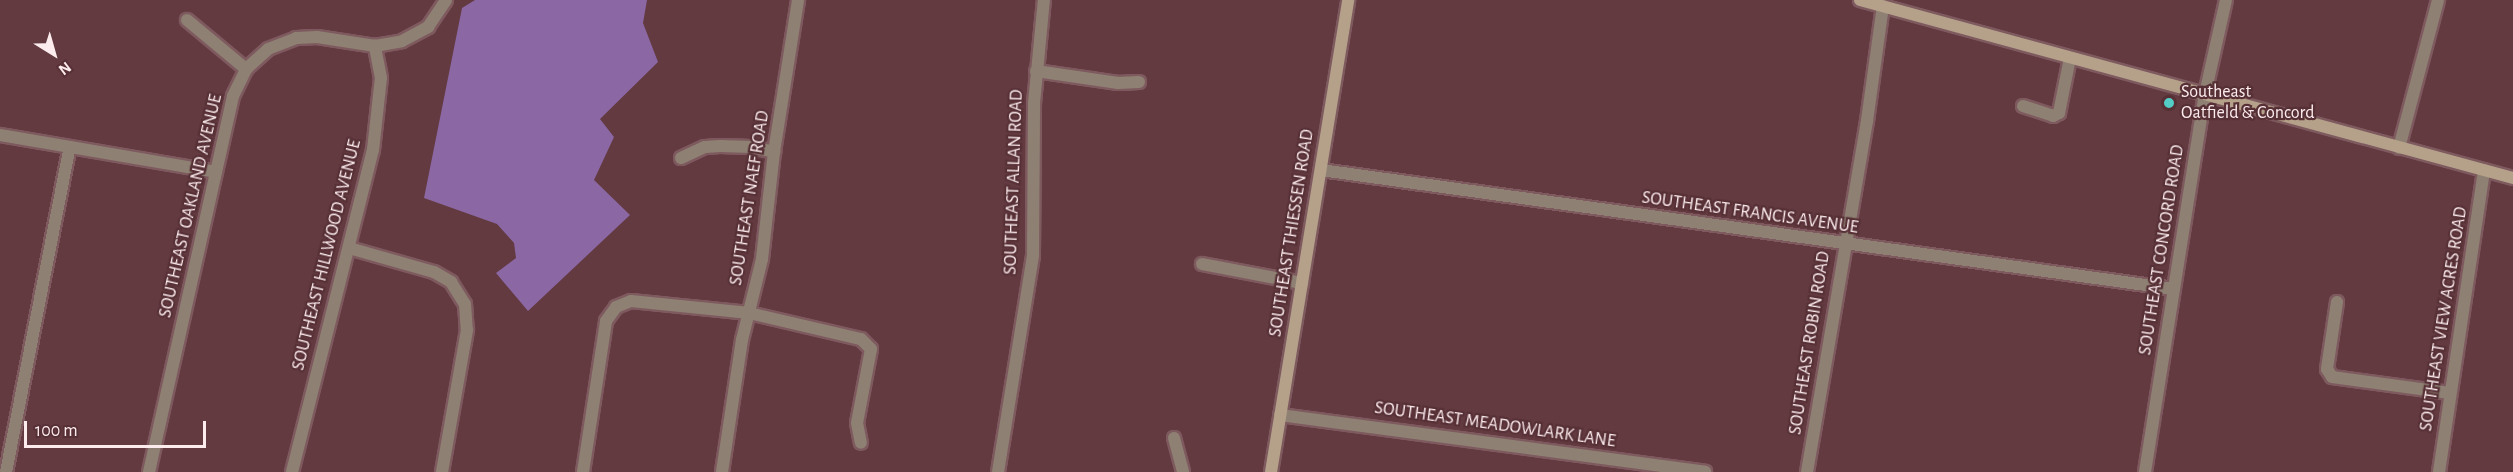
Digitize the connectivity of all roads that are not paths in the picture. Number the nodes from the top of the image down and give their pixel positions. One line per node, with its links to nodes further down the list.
1 (446, 0): 10 (street, SOUTHEAST OAKLAND AVENUE)
2 (798, 0): 20 (street, SOUTHEAST NAEF ROAD)
3 (1044, 0): 13 (street, SOUTHEAST ALLAN ROAD)
4 (1348, 0): 22 (main road, SOUTHEAST THIESSEN ROAD)
5 (1860, 0): 8 (main road)
6 (2226, 0): 15 (street, SOUTHEAST CONCORD ROAD)
7 (2438, 0): 19 (street)
8 (1883, 6): 11 (main road); 26 (street, SOUTHEAST ROBIN ROAD)
9 (187, 20): 12 (street)
10 (375, 46): 12 (street, SOUTHEAST OAKLAND AVENUE); 27 (street, SOUTHEAST HILLWOOD AVENUE)
11 (2070, 58): 15 (main road); 16 (street)
12 (246, 69): 24 (street, SOUTHEAST OAKLAND AVENUE)
13 (1036, 71): 14 (street); 43 (street, SOUTHEAST ALLAN ROAD)
14 (1139, 82)
15 (2205, 94): 19 (main road); 30 (street, SOUTHEAST CONCORD ROAD)
16 (2024, 106)
17 (0, 135): 18 (street)
18 (70, 147): 24 (street); 37 (street)
19 (2399, 148): 23 (main road)
20 (774, 152): 21 (street); 32 (street, SOUTHEAST NAEF ROAD)
21 (681, 158)
22 (1321, 170): 26 (street, SOUTHEAST FRANCIS AVENUE); 29 (main road, SOUTHEAST THIESSEN ROAD)
23 (2484, 170): 25 (main road); 33 (street, SOUTHEAST VIEW ACRES ROAD)
24 (216, 172): 38 (street, SOUTHEAST OAKLAND AVENUE)
25 (2513, 178)
26 (1844, 245): 30 (street, SOUTHEAST FRANCIS AVENUE); 47 (street, SOUTHEAST ROBIN ROAD)
27 (350, 248): 39 (street, SOUTHEAST HILLWOOD AVENUE); 40 (street)
28 (1202, 264): 29 (street)
29 (1302, 283): 34 (main road, SOUTHEAST THIESSEN ROAD)
30 (2174, 289): 48 (street, SOUTHEAST CONCORD ROAD)
31 (2337, 302): 33 (street)
32 (749, 312): 36 (street); 41 (street); 42 (street, SOUTHEAST NAEF ROAD)
33 (2450, 393): 49 (street, SOUTHEAST VIEW ACRES ROAD)
34 (1281, 415): 45 (main road, SOUTHEAST THIESSEN ROAD); 46 (street, SOUTHEAST MEADOWLARK LANE)
35 (1174, 438): 44 (street)
36 (861, 443)
37 (6, 472)
38 (149, 472)
39 (292, 472)
40 (442, 472)
41 (583, 472)
42 (722, 472)
43 (998, 472)
44 (1183, 472)
45 (1271, 472)
46 (1705, 472)
47 (1807, 472)
48 (2145, 472)
49 (2439, 472)

